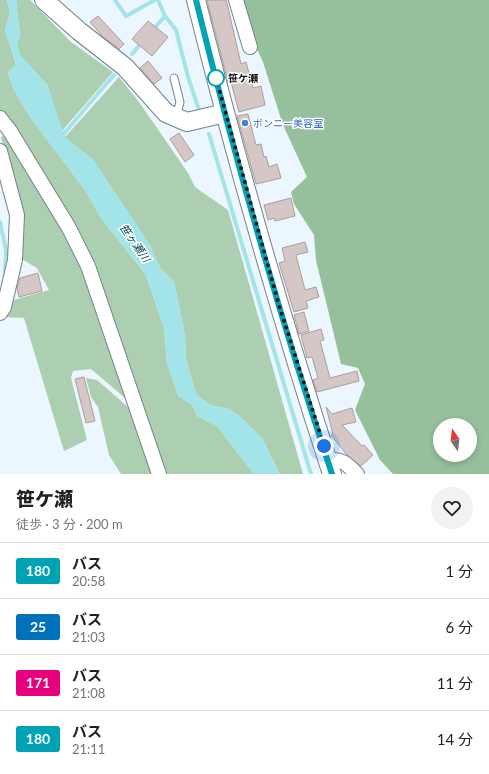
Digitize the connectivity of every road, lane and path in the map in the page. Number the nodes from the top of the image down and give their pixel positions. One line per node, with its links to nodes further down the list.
1 (44, 0): 8 (street)
2 (196, 0): 6 (street)
3 (236, 0): 4 (street)
4 (250, 47)
5 (174, 78): 8 (lane)
6 (225, 113): 8 (street); 11 (street)
7 (0, 118): 12 (street)
8 (176, 118)
9 (0, 151): 10 (street)
10 (0, 313)
11 (330, 468): 13 (street)
12 (159, 474)
13 (357, 474)

